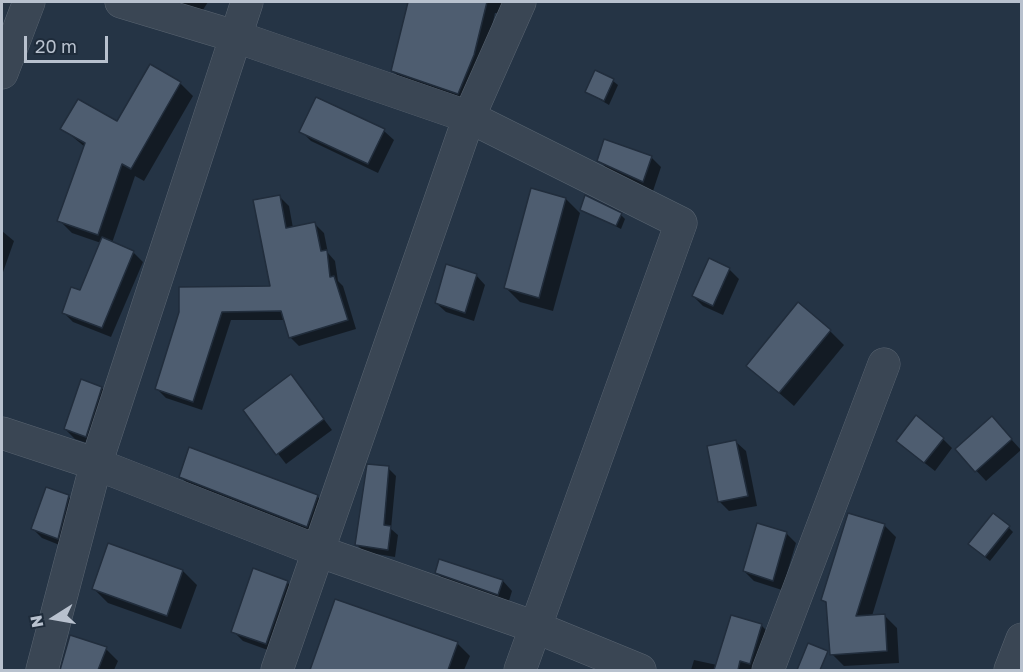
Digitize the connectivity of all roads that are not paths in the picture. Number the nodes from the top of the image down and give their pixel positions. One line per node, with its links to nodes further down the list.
1 (28, 2): 6 (street)
2 (121, 2): 5 (street)
3 (247, 2): 5 (street)
4 (520, 2): 7 (street)
5 (234, 36): 7 (street); 10 (street)
6 (2, 73)
7 (469, 117): 11 (street); 12 (street)
8 (884, 364): 18 (street)
9 (2, 433): 10 (street)
10 (96, 464): 11 (street); 14 (street)
11 (318, 551): 12 (street); 15 (street)
12 (535, 627): 16 (street); 17 (street)
13 (1022, 639): 19 (street)
14 (42, 670)
15 (277, 670)
16 (520, 670)
17 (640, 670)
18 (768, 670)
19 (1010, 670)

